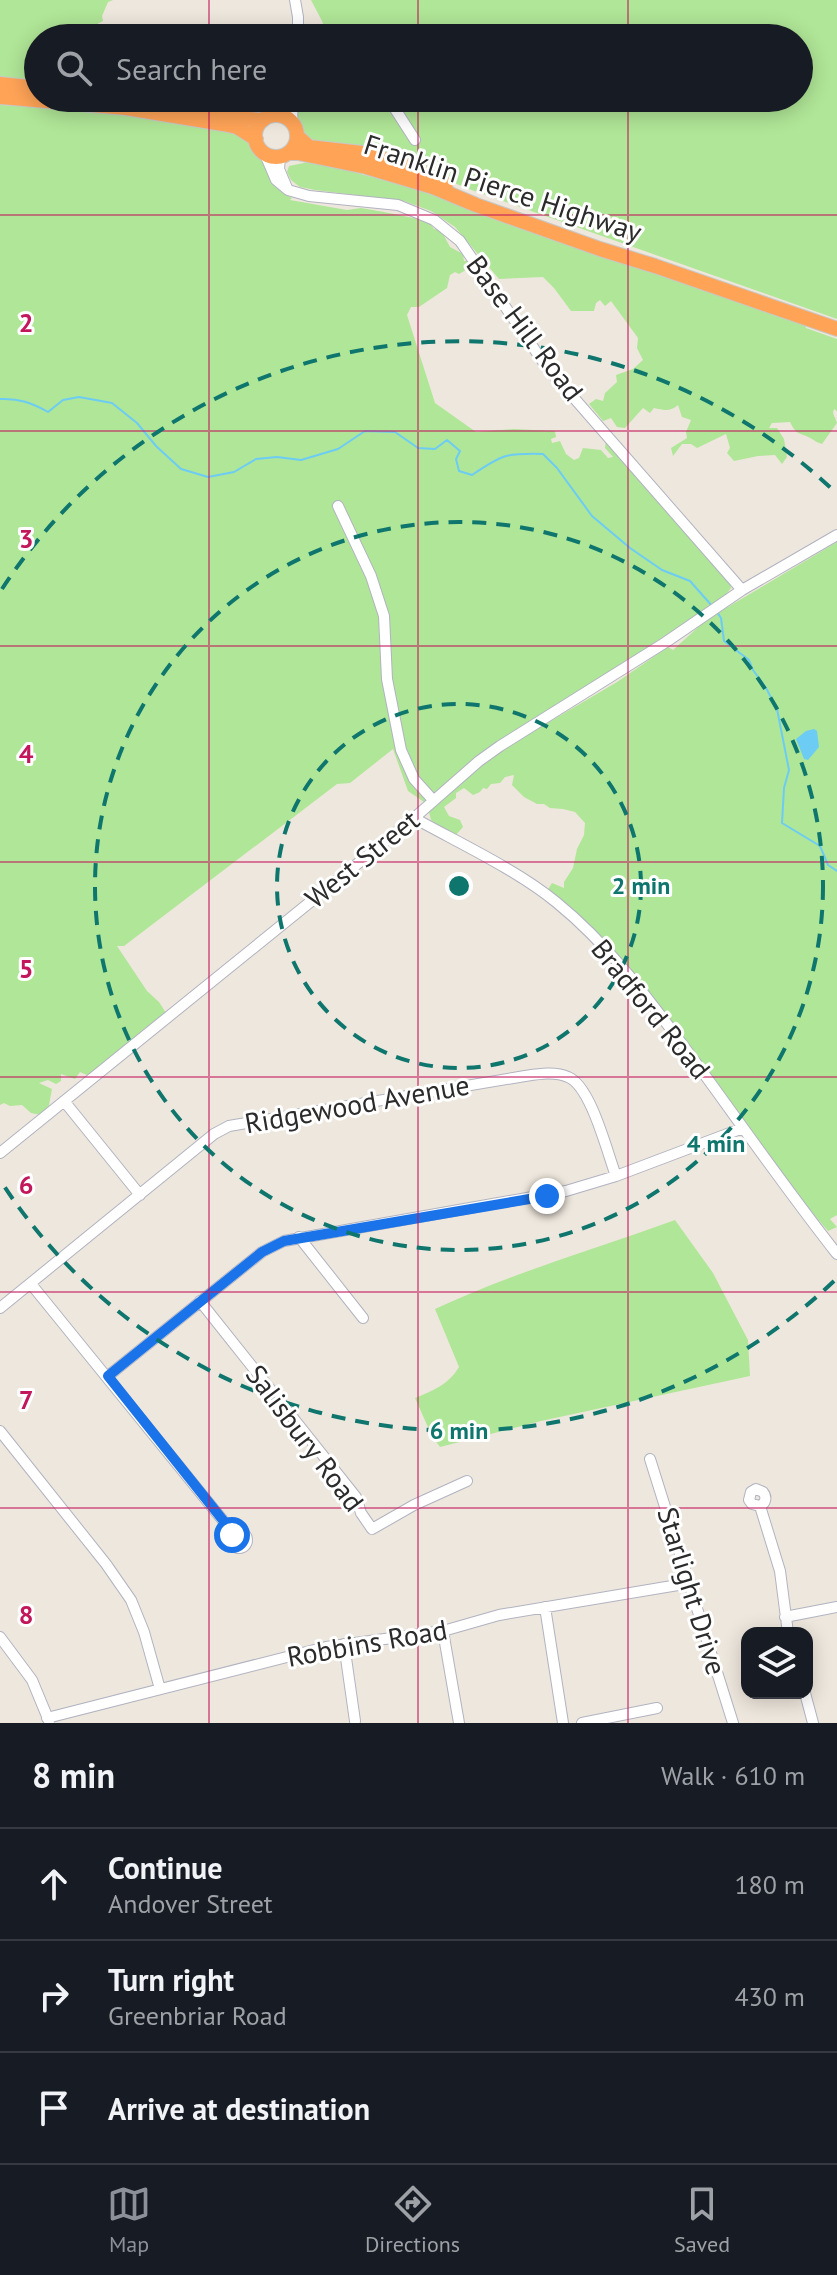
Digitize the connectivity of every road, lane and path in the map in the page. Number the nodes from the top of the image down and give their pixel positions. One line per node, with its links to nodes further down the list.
1 (295, 0): 2 (street)
2 (297, 24)
3 (0, 84): 4 (highway)
4 (24, 87)
5 (0, 97): 6 (highway)
6 (24, 99)
7 (150, 112): 15 (highway)
8 (208, 112): 12 (highway)
9 (275, 112): 12 (street)
10 (294, 112): 13 (street)
11 (397, 112): 14 (street)
12 (267, 118): 13 (highway); 15 (highway)
13 (295, 130): 16 (highway); 18 (highway, Franklin Pierce Highway)
14 (415, 140)
15 (260, 146): 16 (highway); 17 (street)
16 (284, 155): 17 (street); 18 (highway, Franklin Pierce Highway)
17 (288, 190): 22 (street, Base Hill Road)
18 (655, 266): 19 (highway, Franklin Pierce Highway)
19 (837, 329)
20 (338, 506): 23 (street)
21 (837, 535): 22 (street, West Street)
22 (742, 590): 23 (street, West Street)
23 (433, 800): 24 (street, West Street)
24 (414, 818): 25 (street, West Street); 26 (street, Bradford Road)
25 (64, 1101): 27 (street, West Street); 29 (street)
26 (743, 1128): 28 (street); 31 (street, Bradford Road)
27 (0, 1153)
28 (616, 1176): 29 (street, Ridgewood Avenue); 30 (street)
29 (140, 1195): 32 (street, Ridgewood Avenue)
30 (299, 1237): 33 (street); 35 (street)
31 (837, 1254)
32 (31, 1284): 34 (street, Ridgewood Avenue); 36 (street)
33 (200, 1301): 36 (street); 39 (street, Salisbury Road)
34 (0, 1308)
35 (363, 1318)
36 (108, 1376): 41 (street)
37 (0, 1431): 50 (street)
38 (650, 1459): 42 (street, Starlight Drive)
39 (467, 1481)
40 (760, 1506): 45 (street)
41 (234, 1534)
42 (690, 1583): 43 (street, Robbins Road); 58 (street, Starlight Drive)
43 (545, 1607): 47 (street, Robbins Road); 56 (street)
44 (837, 1607): 45 (street)
45 (785, 1617): 46 (street)
46 (787, 1627)
47 (443, 1631): 49 (street, Robbins Road); 55 (street)
48 (0, 1637): 53 (street)
49 (344, 1644): 50 (street, Robbins Road); 54 (street)
50 (160, 1689): 53 (street, Robbins Road)
51 (807, 1699): 59 (street)
52 (657, 1708): 57 (street)
53 (48, 1720)
54 (355, 1721)
55 (459, 1723)
56 (563, 1723)
57 (582, 1723)
58 (733, 1723)
59 (813, 1723)

